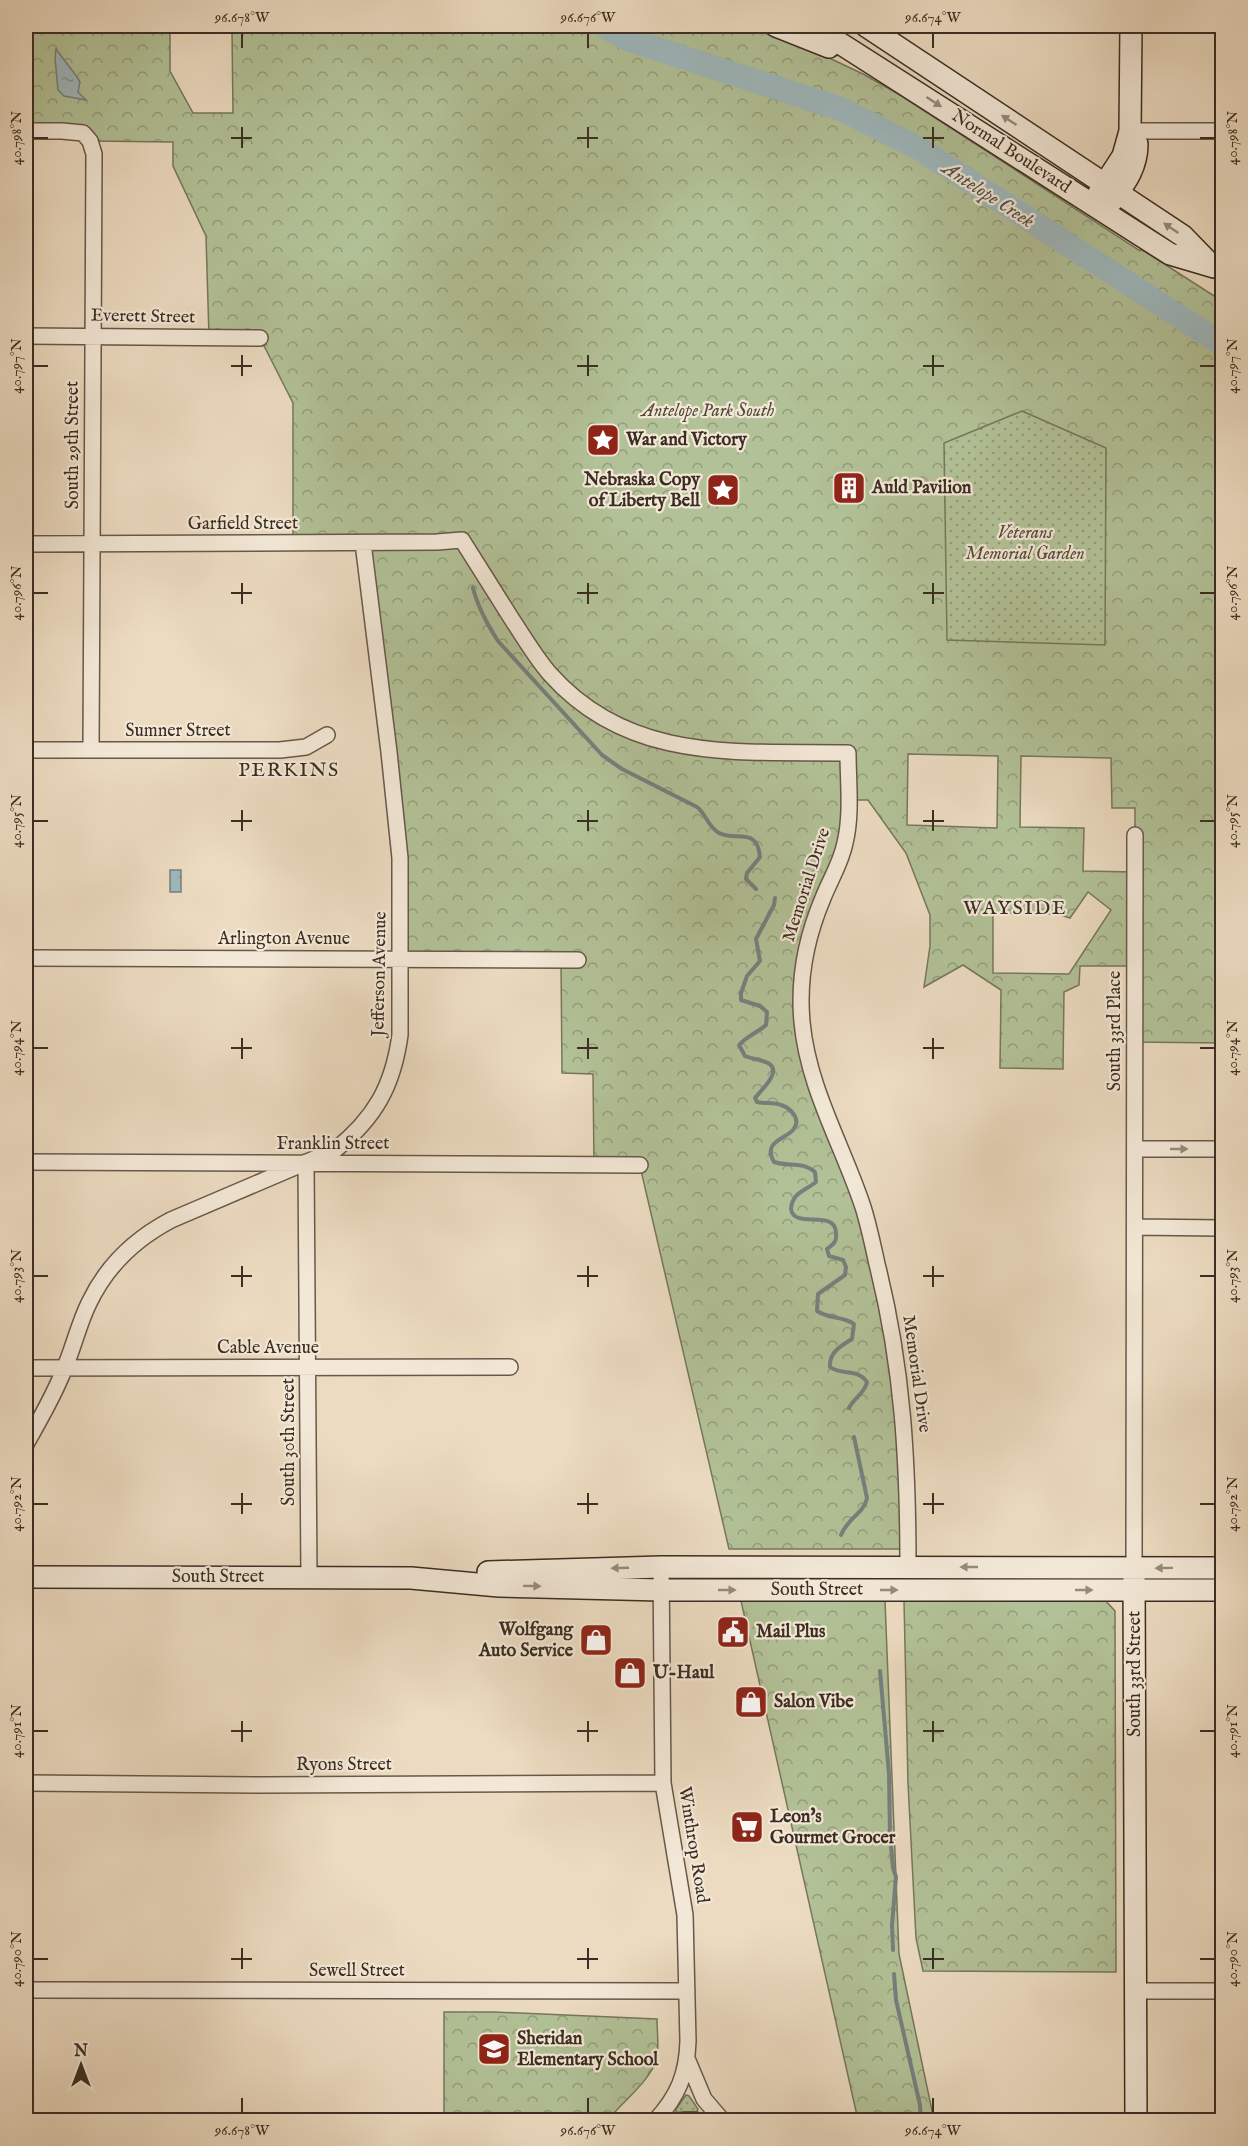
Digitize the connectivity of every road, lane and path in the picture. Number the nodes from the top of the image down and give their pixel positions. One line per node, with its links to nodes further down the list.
1 (776, 26): 5 (main road)
2 (813, 26): 5 (main road, Normal Boulevard)
3 (866, 26): 9 (main road, Normal Boulevard, one-way to 3)
4 (1131, 26): 7 (main road)
5 (907, 84): 10 (main road, Normal Boulevard, one-way to 10)
6 (26, 131): 13 (street, South 29th Street)
7 (1130, 131): 8 (street); 9 (main road)
8 (1222, 131)
9 (1112, 188): 10 (main road); 11 (main road, Normal Boulevard, one-way to 9)
10 (1098, 208): 11 (main road, Normal Boulevard)
11 (1218, 270)
12 (26, 336): 13 (street, Everett Street)
13 (93, 336): 14 (street, Everett Street); 18 (street, South 29th Street)
14 (260, 338)
15 (462, 540): 16 (street, Garfield Street); 39 (street, Memorial Drive)
16 (363, 543): 18 (street, Garfield Street); 24 (street, Jefferson Avenue)
17 (26, 544): 18 (street, Garfield Street)
18 (92, 544): 21 (street, South 29th Street)
19 (327, 735): 21 (street, Sumner Street)
20 (26, 750): 21 (street, Sumner Street)
21 (91, 750)
22 (1135, 835): 26 (street, South 33rd Place)
23 (26, 958): 24 (street, Arlington Avenue)
24 (401, 958): 25 (street, Arlington Avenue); 29 (street, Jefferson Avenue)
25 (578, 960)
26 (1135, 1149): 27 (street, one-way to 27); 31 (street, South 33rd Place)
27 (1222, 1149)
28 (26, 1161): 29 (street, Franklin Street)
29 (306, 1162): 30 (street, Franklin Street); 35 (street, Jefferson Avenue); 36 (street, South 30th Street)
30 (640, 1165)
31 (1135, 1227): 32 (street); 41 (street, South 33rd Street)
32 (1222, 1228)
33 (510, 1367): 36 (street, Cable Avenue)
34 (26, 1368): 35 (street, Cable Avenue)
35 (65, 1368): 36 (street, Cable Avenue); 37 (street, Jefferson Avenue)
36 (308, 1368): 43 (street, South 30th Street)
37 (26, 1444)
38 (661, 1567): 39 (main road, South Street); 44 (main road, South Street, one-way to 44); 45 (street, Winthrop Road)
39 (908, 1567): 41 (main road, South Street, one-way to 39)
40 (1222, 1568): 41 (main road, South Street, one-way to 41)
41 (1134, 1569): 46 (main road, South 33rd Street)
42 (26, 1577): 43 (main road, South Street)
43 (309, 1578): 44 (main road, South Street)
44 (411, 1578): 45 (main road, South Street, one-way to 45)
45 (661, 1590): 46 (main road, South Street, one-way to 46); 48 (street, Winthrop Road)
46 (1134, 1590): 47 (main road, South Street); 52 (main road, South 33rd Street)
47 (1222, 1590)
48 (663, 1783): 49 (street, Ryons Street); 51 (street, Winthrop Road)
49 (26, 1784)
50 (26, 1990): 51 (street, Sewell Street)
51 (687, 1991): 54 (street, Winthrop Road)
52 (1136, 1991): 53 (street); 59 (main road, South 33rd Street)
53 (1222, 1991)
54 (687, 2058): 55 (street, Winthrop Road); 58 (street)
55 (656, 2121)
56 (684, 2121): 57 (street)
57 (696, 2121)
58 (722, 2121)
59 (1136, 2121)

